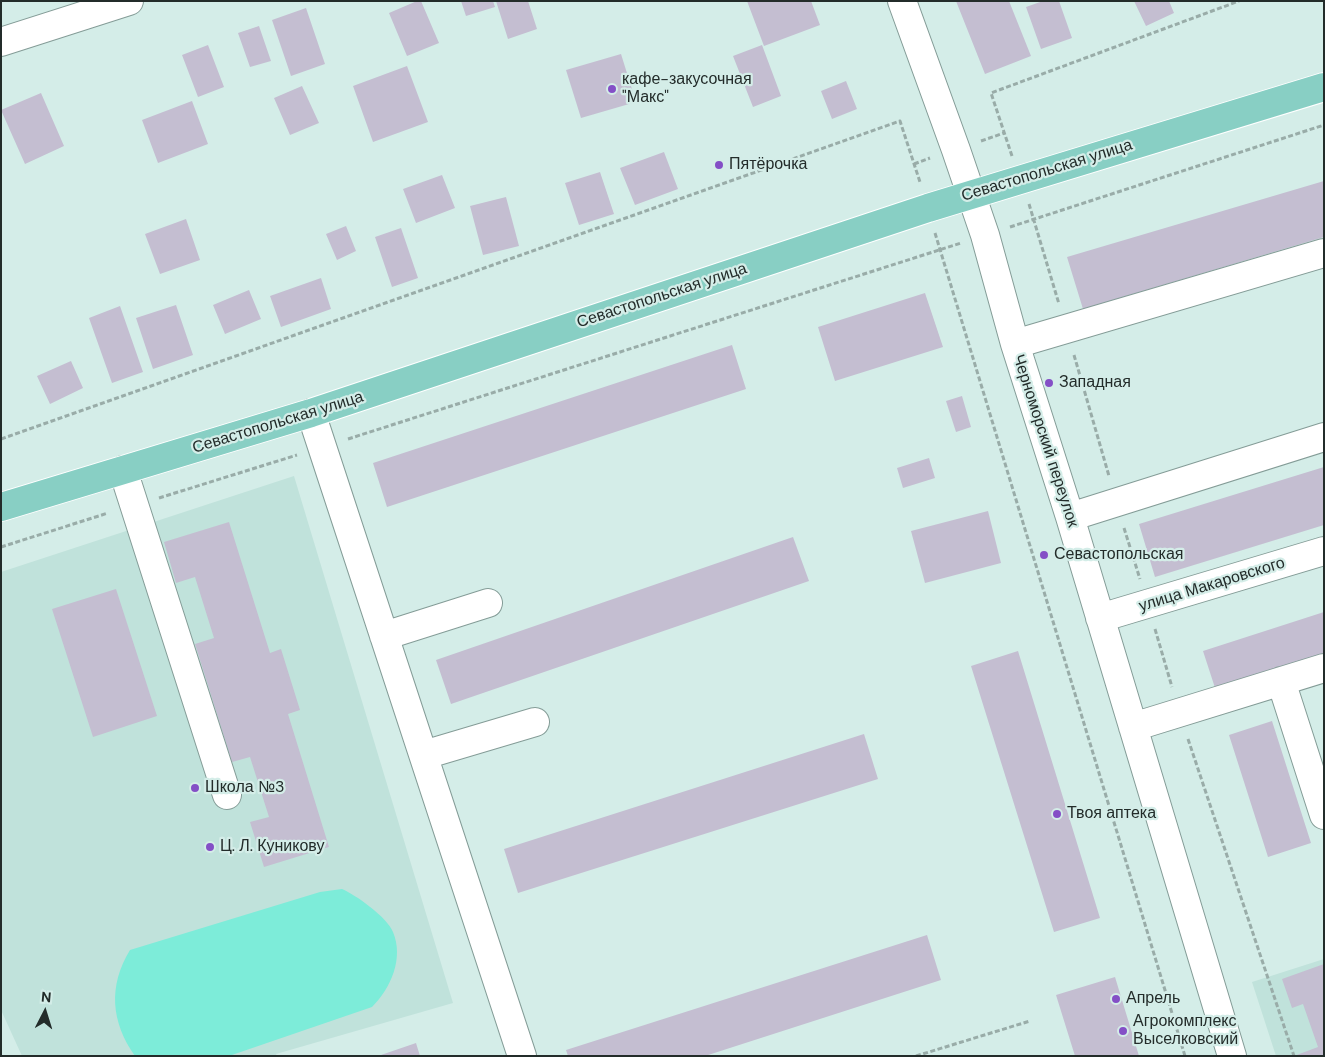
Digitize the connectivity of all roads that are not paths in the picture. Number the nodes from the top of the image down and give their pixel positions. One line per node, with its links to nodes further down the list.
1 (129, 1): 3 (street)
2 (902, 1): 5 (street, Черноморский переулок)
3 (1, 42)
4 (1324, 87): 5 (main road, Севастопольская улица)
5 (971, 195): 7 (street, Черноморский переулок); 8 (main road, Севастопольская улица)
6 (1324, 254): 7 (street)
7 (1015, 344): 12 (street, Черноморский переулок)
8 (311, 414): 10 (main road, Севастопольская улица); 16 (street)
9 (1324, 437): 12 (street)
10 (123, 470): 11 (main road, Севастопольская улица); 22 (street)
11 (1, 507)
12 (1070, 517): 15 (street, Черноморский переулок)
13 (1324, 551): 15 (street, улица Макаровского)
14 (488, 603): 16 (street)
15 (1100, 618): 20 (street, Черноморский переулок)
16 (384, 636): 21 (street)
17 (1324, 668): 18 (street)
18 (1281, 681): 20 (street); 23 (street)
19 (534, 722): 21 (street)
20 (1133, 727): 25 (street, Черноморский переулок)
21 (424, 755): 24 (street)
22 (227, 795)
23 (1324, 815)
24 (522, 1056)
25 (1232, 1056)

